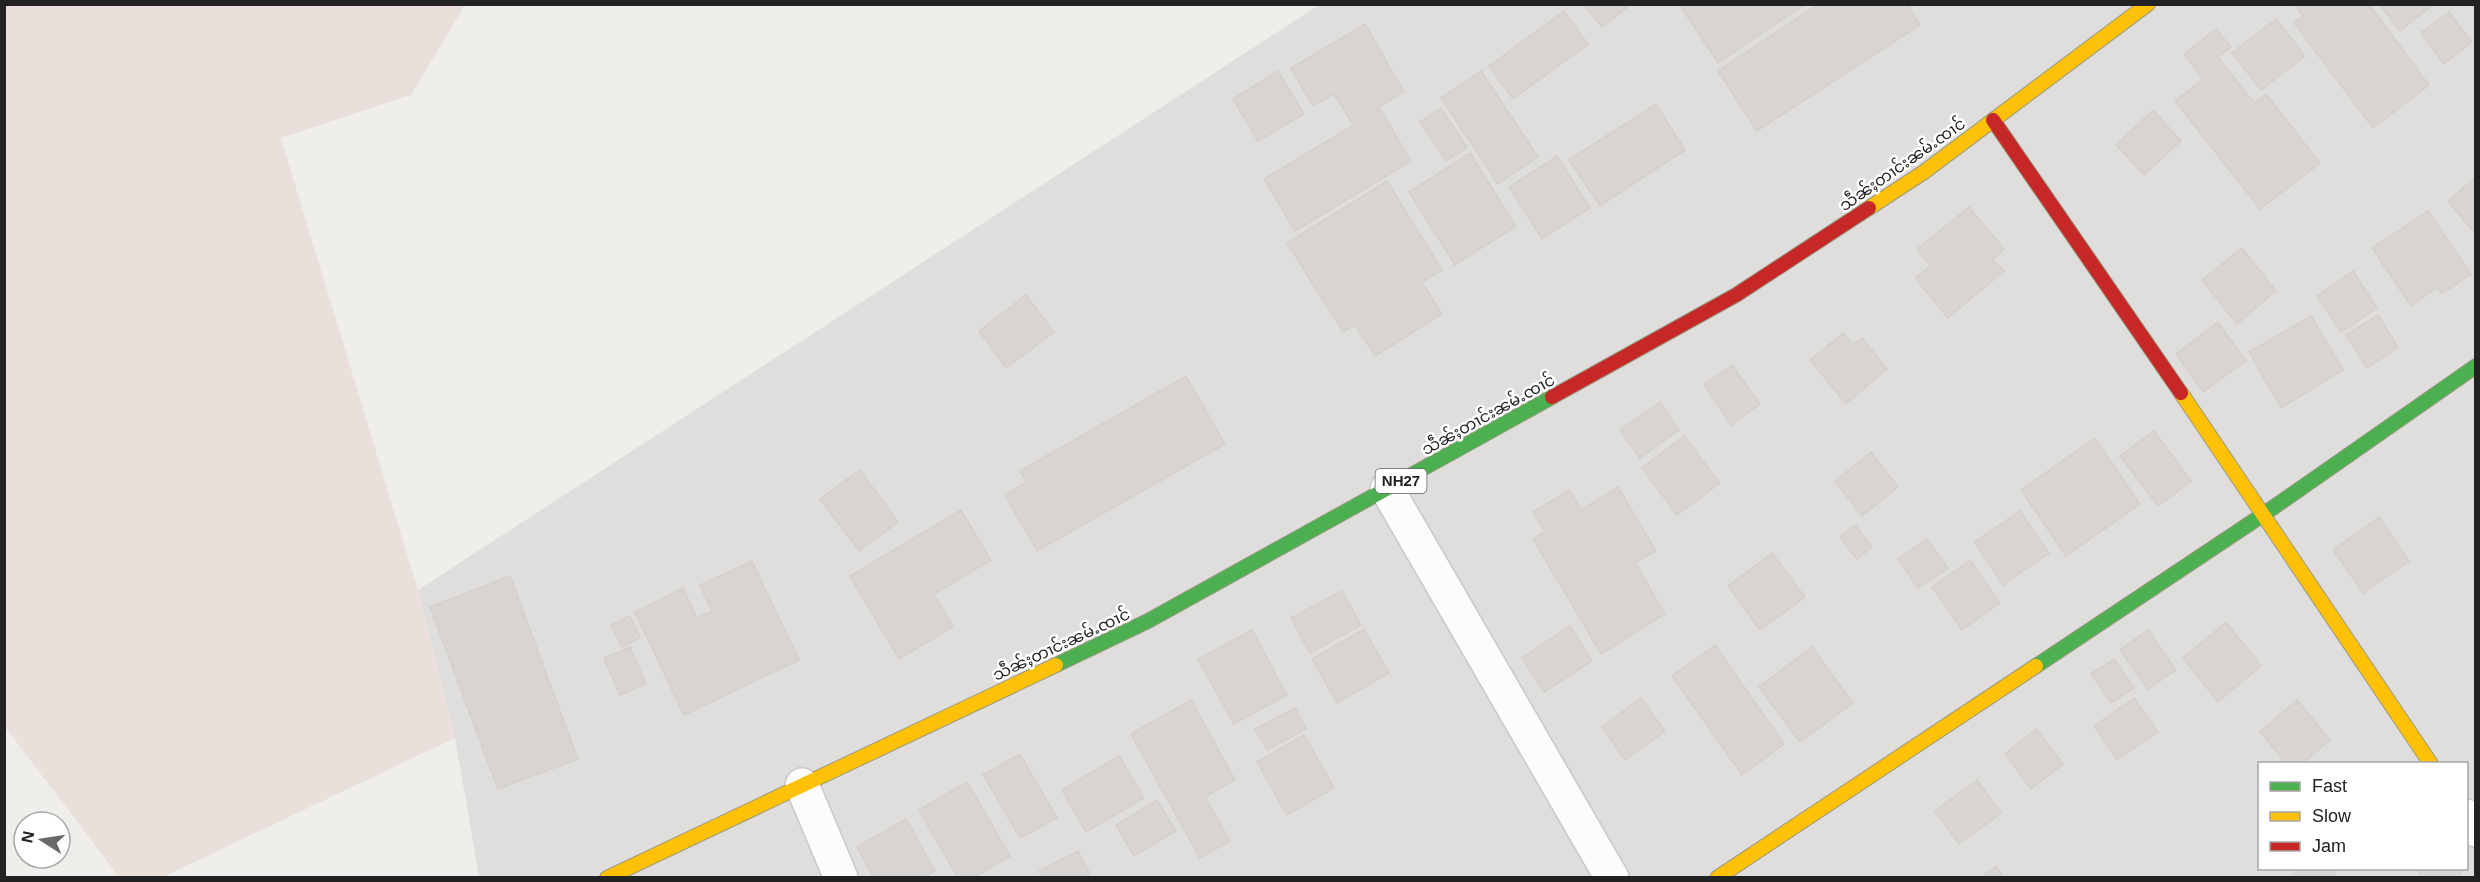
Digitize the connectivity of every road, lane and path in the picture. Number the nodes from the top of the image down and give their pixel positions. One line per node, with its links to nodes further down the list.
1 (2148, 4): 2 (main road, သဵၼ်ႈတၢင်းၼမ်ႉၸၢင် / NH27)
2 (1993, 120): 4 (main road, သဵၼ်ႈတၢင်းၼမ်ႉၸၢင် / NH27); 5 (main road)
3 (2475, 366): 5 (main road)
4 (1387, 489): 7 (main road, သဵၼ်ႈတၢင်းၼမ်ႉၸၢင် / NH27); 10 (street)
5 (2264, 514): 6 (main road); 11 (main road)
6 (2430, 762)
7 (802, 785): 8 (main road, သဵၼ်ႈတၢင်းၼမ်ႉၸၢင် / NH27); 9 (street)
8 (608, 878)
9 (841, 878)
10 (1612, 878)
11 (1717, 878)

